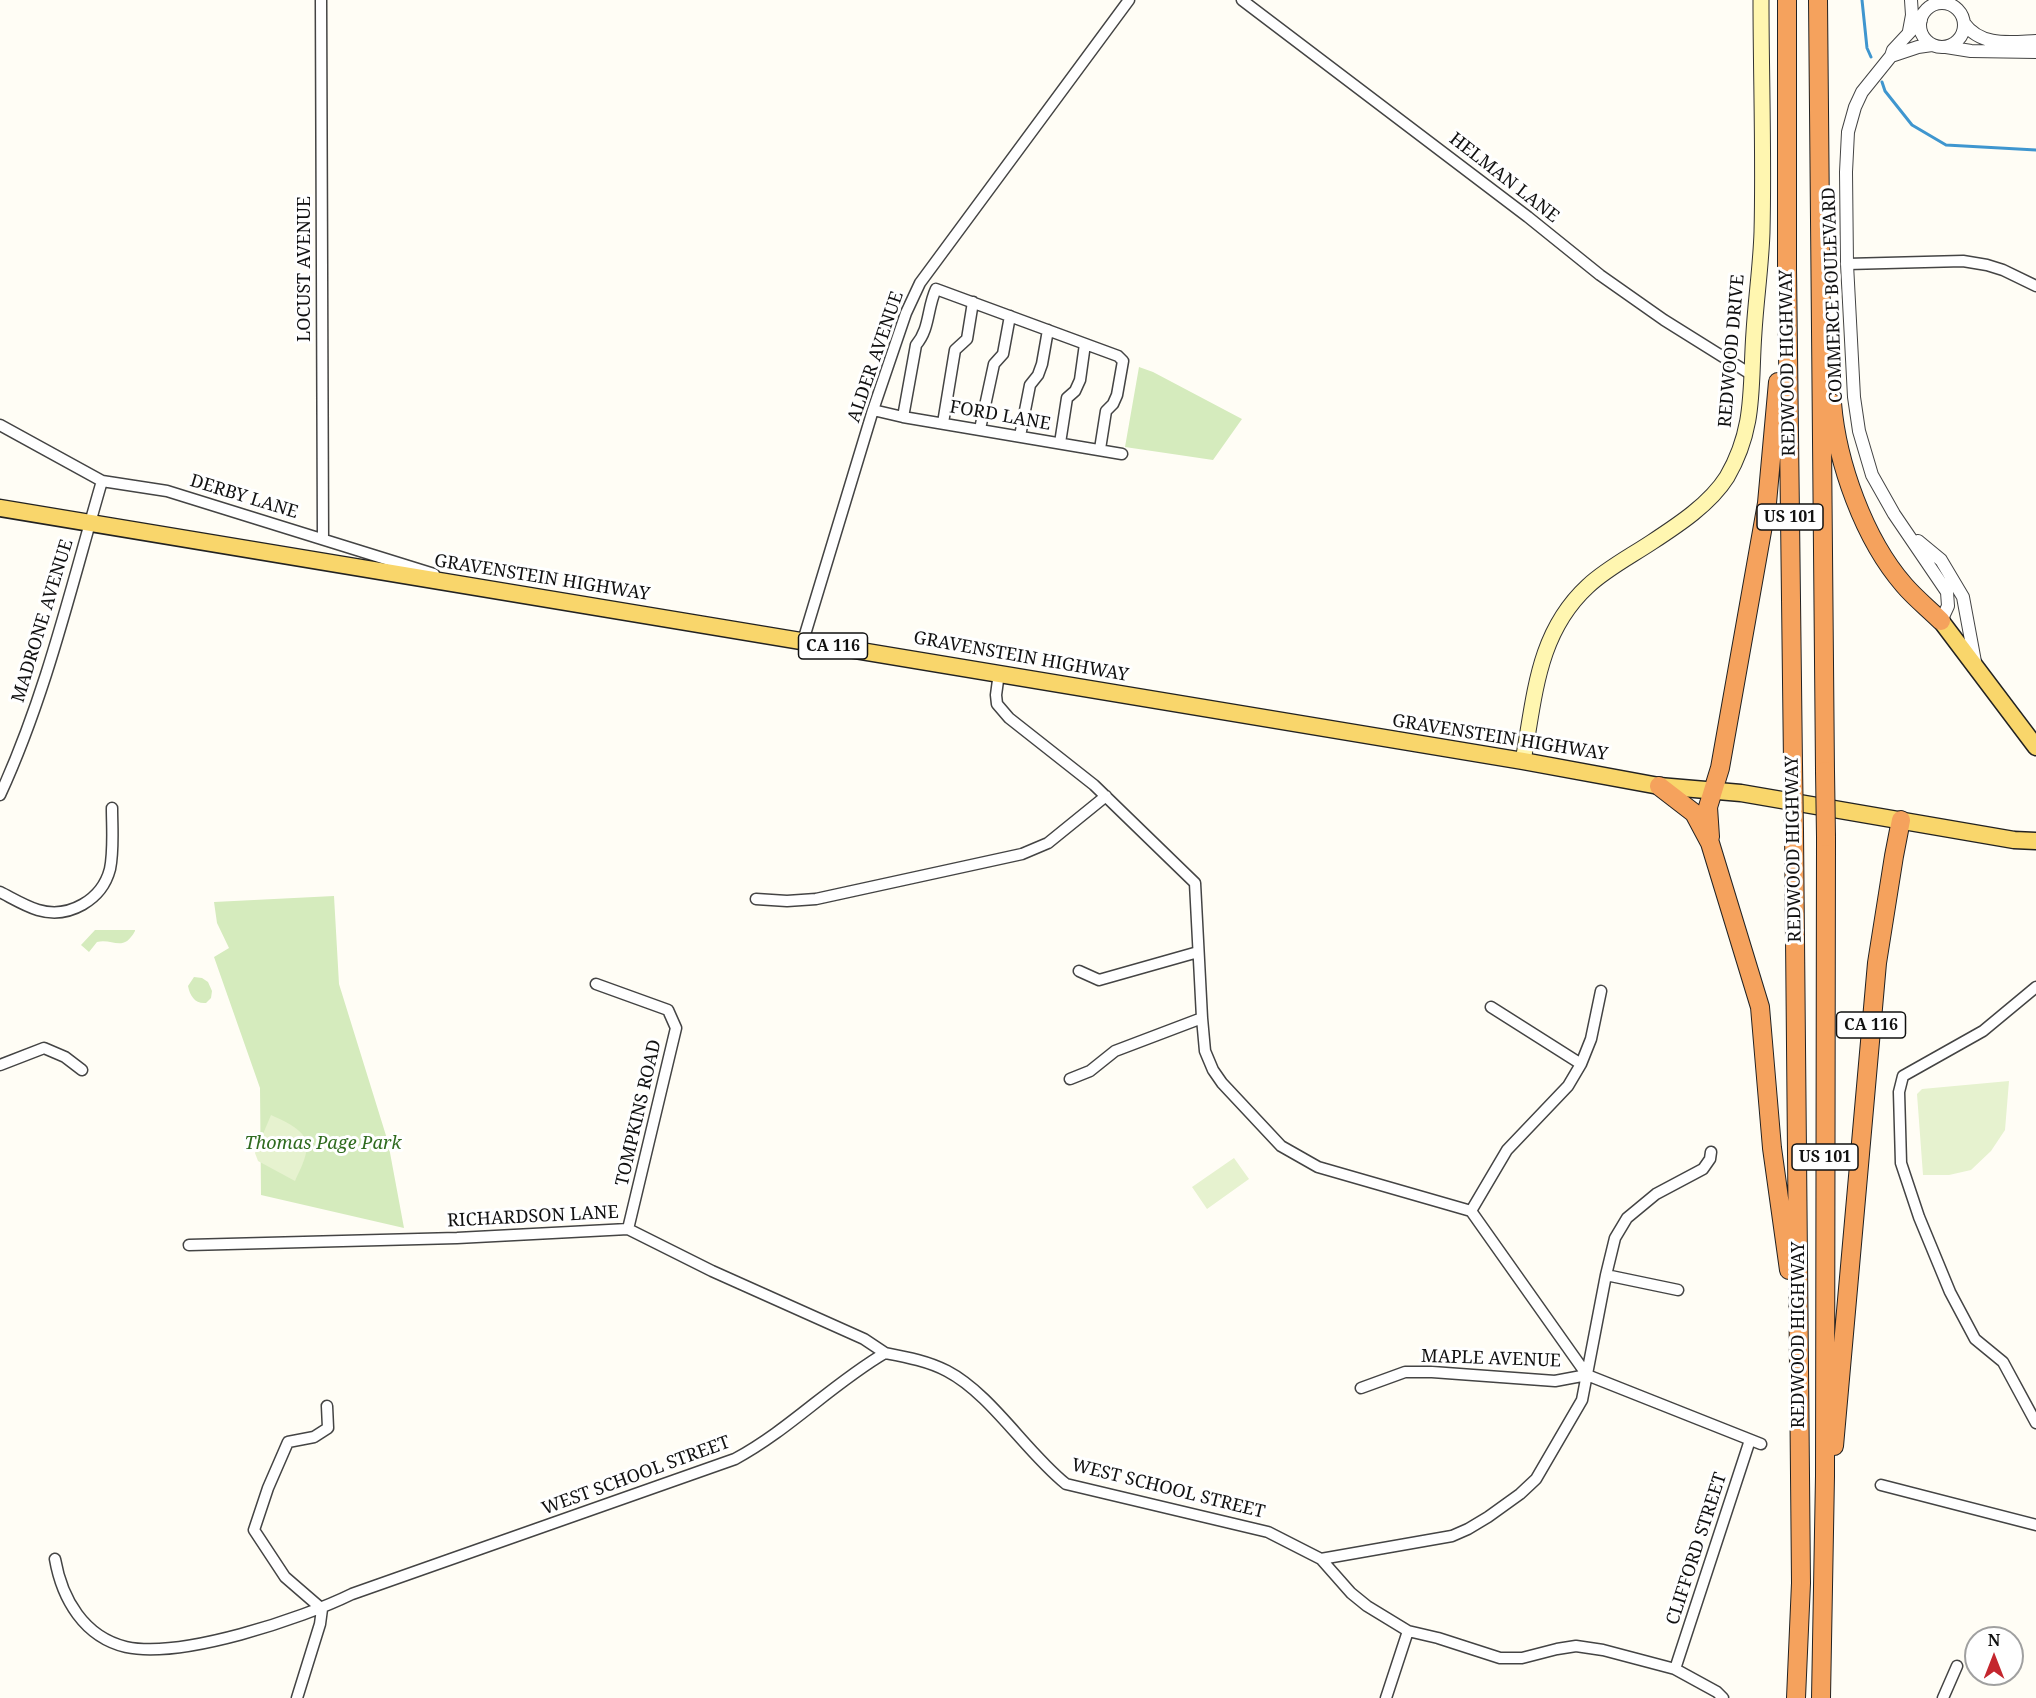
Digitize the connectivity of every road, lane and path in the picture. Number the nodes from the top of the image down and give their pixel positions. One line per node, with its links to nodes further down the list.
1 (321, 0): 39 (street, LOCUST AVENUE)
2 (1129, 0): 26 (street, ALDER AVENUE)
3 (1242, 0): 25 (street, HELMAN LANE)
4 (1761, 0): 25 (main road, REDWOOD DRIVE)
5 (1787, 0): 18 (highway, REDWOOD HIGHWAY / US 101)
6 (1818, 0): 19 (highway, REDWOOD HIGHWAY / US 101)
7 (1911, 0): 11 (street)
8 (1946, 2): 9 (street); 10 (street)
9 (1923, 11): 11 (street, COMMERCE BOULEVARD); 13 (street)
10 (1964, 23): 12 (street); 14 (street)
11 (1909, 33): 16 (street, COMMERCE BOULEVARD)
12 (2036, 41)
13 (1932, 45): 14 (street, COMMERCE BOULEVARD); 16 (street, COMMERCE BOULEVARD)
14 (1945, 46): 15 (street, COMMERCE BOULEVARD)
15 (2036, 52)
16 (1891, 56): 17 (street, COMMERCE BOULEVARD)
17 (1847, 264): 20 (street); 38 (street, COMMERCE BOULEVARD)
18 (1787, 269): 48 (highway); 74 (highway, REDWOOD HIGHWAY / US 101, bridge)
19 (1821, 279): 41 (highway); 82 (highway, REDWOOD HIGHWAY / US 101, bridge)
20 (2036, 286)
21 (973, 302): 22 (street); 27 (street); 28 (street)
22 (1010, 316): 23 (street); 30 (street)
23 (1048, 330): 24 (street); 31 (street)
24 (1085, 344): 32 (street); 33 (street)
25 (1752, 375): 46 (main road, REDWOOD DRIVE)
26 (873, 410): 27 (street, FORD LANE); 42 (street, ALDER AVENUE)
27 (903, 417): 28 (street, FORD LANE)
28 (943, 423): 30 (street, FORD LANE)
29 (0, 425): 35 (street, DERBY LANE)
30 (980, 429): 31 (street, FORD LANE)
31 (1020, 436): 32 (street, FORD LANE)
32 (1060, 443): 33 (street, FORD LANE)
33 (1100, 449): 34 (street, FORD LANE)
34 (1122, 453)
35 (102, 482): 37 (street, MADRONE AVENUE); 39 (street, DERBY LANE)
36 (0, 508): 37 (main road, GRAVENSTEIN HIGHWAY / CA 116)
37 (90, 522): 40 (main road, GRAVENSTEIN HIGHWAY / CA 116); 49 (street, MADRONE AVENUE)
38 (1908, 532): 41 (street, COMMERCE BOULEVARD); 43 (street, COMMERCE BOULEVARD)
39 (323, 538): 40 (street, DERBY LANE)
40 (485, 589): 42 (main road, GRAVENSTEIN HIGHWAY / CA 116)
41 (1941, 621): 43 (main road)
42 (803, 641): 44 (main road, GRAVENSTEIN HIGHWAY / CA 116)
43 (1977, 669): 45 (main road)
44 (999, 673): 46 (main road, GRAVENSTEIN HIGHWAY / CA 116); 50 (street)
45 (2034, 746)
46 (1523, 761): 47 (main road, GRAVENSTEIN HIGHWAY / CA 116)
47 (1659, 786): 48 (main road, GRAVENSTEIN HIGHWAY / CA 116); 54 (highway, CA 116)
48 (1713, 790): 52 (main road, GRAVENSTEIN HIGHWAY / CA 116); 54 (highway)
49 (0, 795)
50 (1106, 795): 56 (street); 57 (street)
51 (112, 808): 55 (street)
52 (1901, 820): 53 (main road, GRAVENSTEIN HIGHWAY); 82 (highway, CA 116)
53 (2030, 839)
54 (1710, 843): 74 (highway, CA 116)
55 (0, 892)
56 (756, 899)
57 (1198, 952): 58 (street); 63 (street)
58 (1079, 971)
59 (596, 984): 70 (street, TOMPKINS ROAD)
60 (2036, 987): 79 (street)
61 (1601, 991): 64 (street)
62 (1491, 1007): 64 (street)
63 (1202, 1018): 67 (street); 69 (street)
64 (1581, 1064): 69 (street)
65 (0, 1065): 66 (street)
66 (82, 1070)
67 (1070, 1078)
68 (1711, 1152): 72 (street, MAPLE AVENUE)
69 (1472, 1211): 76 (street)
70 (628, 1229): 71 (street, RICHARDSON LANE); 75 (street, RICHARDSON LANE)
71 (189, 1245)
72 (1606, 1275): 73 (street); 76 (street, MAPLE AVENUE)
73 (1678, 1290)
74 (1799, 1344): 94 (highway, REDWOOD HIGHWAY / US 101)
75 (885, 1353): 85 (street, WEST SCHOOL STREET); 87 (street, WEST SCHOOL STREET)
76 (1587, 1375): 77 (street, MAPLE AVENUE); 80 (street); 85 (street, MAPLE AVENUE)
77 (1361, 1388)
78 (327, 1406): 87 (street)
79 (2036, 1423)
80 (1750, 1440): 81 (street); 90 (street, CLIFFORD STREET)
81 (1761, 1444)
82 (1825, 1476): 95 (highway, REDWOOD HIGHWAY / US 101)
83 (1881, 1485): 84 (street)
84 (2036, 1525)
85 (1321, 1558): 88 (street, WEST SCHOOL STREET)
86 (55, 1559): 87 (street, WEST SCHOOL STREET)
87 (322, 1609): 91 (street)
88 (1408, 1631): 90 (street, WEST SCHOOL STREET); 92 (street)
89 (1957, 1666): 96 (street)
90 (1675, 1669): 93 (street, WEST SCHOOL STREET)
91 (297, 1698)
92 (1386, 1698)
93 (1723, 1698)
94 (1796, 1698)
95 (1821, 1698)
96 (1943, 1698)

